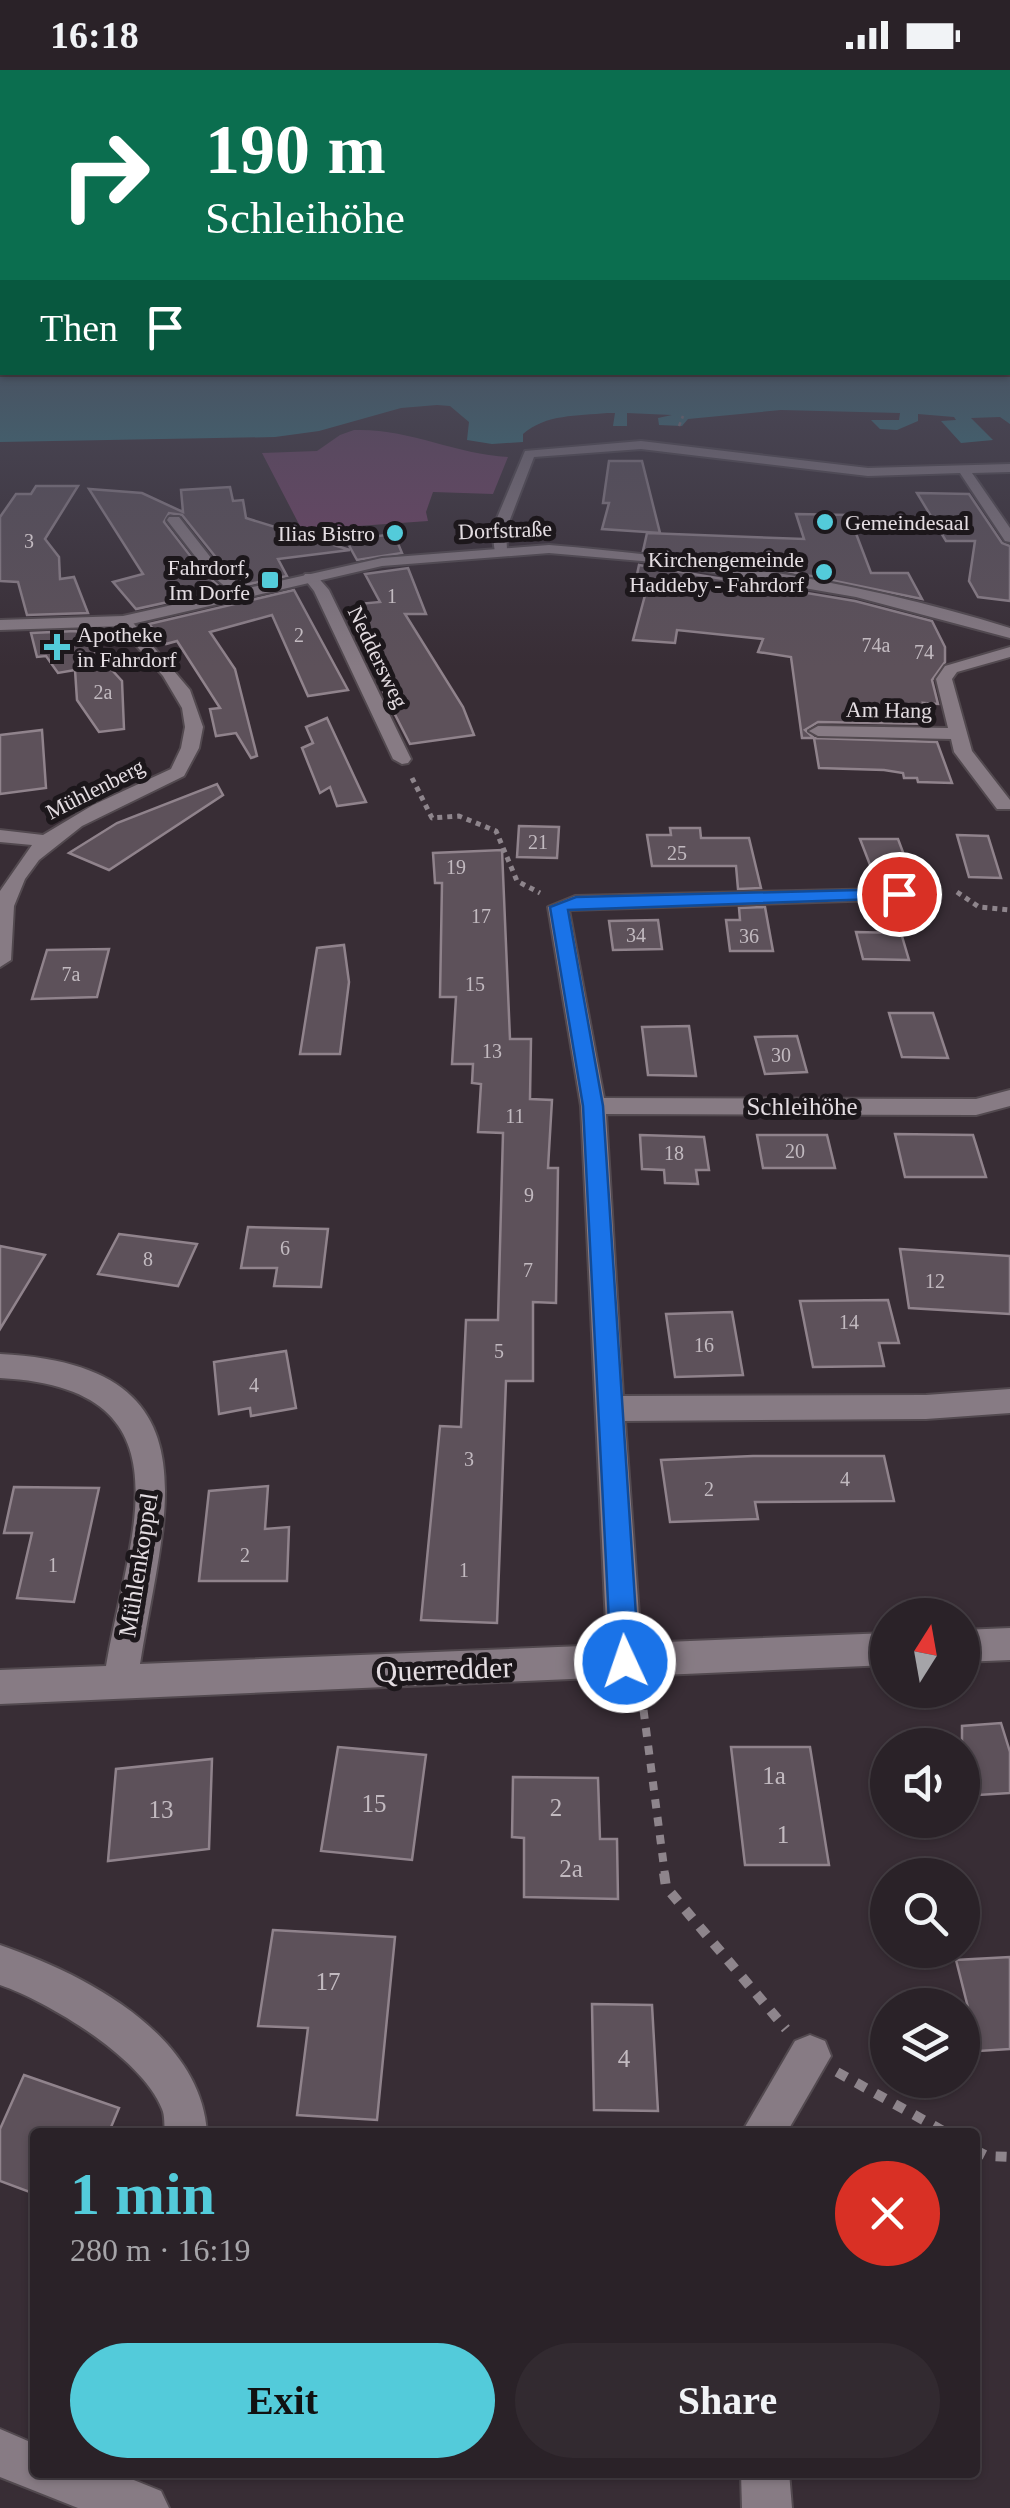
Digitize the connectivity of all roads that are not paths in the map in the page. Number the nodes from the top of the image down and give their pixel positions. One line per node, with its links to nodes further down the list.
1 (1010, 468): 2 (street)
2 (964, 470): 4 (street); 7 (street)
3 (1010, 503): 4 (street)
4 (989, 504): 6 (street)
5 (174, 520): 9 (street)
6 (1010, 538)
7 (500, 550): 8 (street, Dorfstraße); 12 (street, Dorfstraße)
8 (310, 577): 9 (street, Dorfstraße); 16 (street, Neddersweg)
9 (244, 595): 10 (street, Dorfstraße)
10 (123, 620): 11 (street, Dorfstraße); 21 (street, Mühlenberg)
11 (0, 625)
12 (1010, 633)
13 (1010, 652): 15 (street, Am Hang)
14 (818, 731): 15 (street, Am Hang)
15 (958, 734): 17 (street, Am Hang)
16 (402, 759)
17 (988, 785): 18 (street); 19 (street, Am Hang)
18 (1010, 785)
19 (1004, 805)
20 (0, 836): 21 (street)
21 (44, 841): 23 (street, Mühlenberg)
22 (934, 894): 25 (street)
23 (0, 960)
24 (1010, 1098): 25 (street, Schleihöhe)
25 (593, 1106): 28 (street)
26 (0, 1366): 33 (street, Mühlenkoppel)
27 (1010, 1401): 28 (street)
28 (609, 1409): 32 (street)
29 (1010, 1644): 30 (street)
30 (980, 1645)
31 (870, 1651): 32 (street, Querredder)
32 (625, 1662): 33 (street, Querredder)
33 (120, 1683): 34 (street, Querredder)
34 (0, 1686)
35 (0, 1964): 37 (street)
36 (810, 2056): 38 (street)
37 (185, 2128)
38 (765, 2128)
39 (0, 2453): 40 (street)
40 (30, 2466)
41 (73, 2478): 43 (street)
42 (765, 2478): 44 (street)
43 (144, 2508)
44 (767, 2508)

